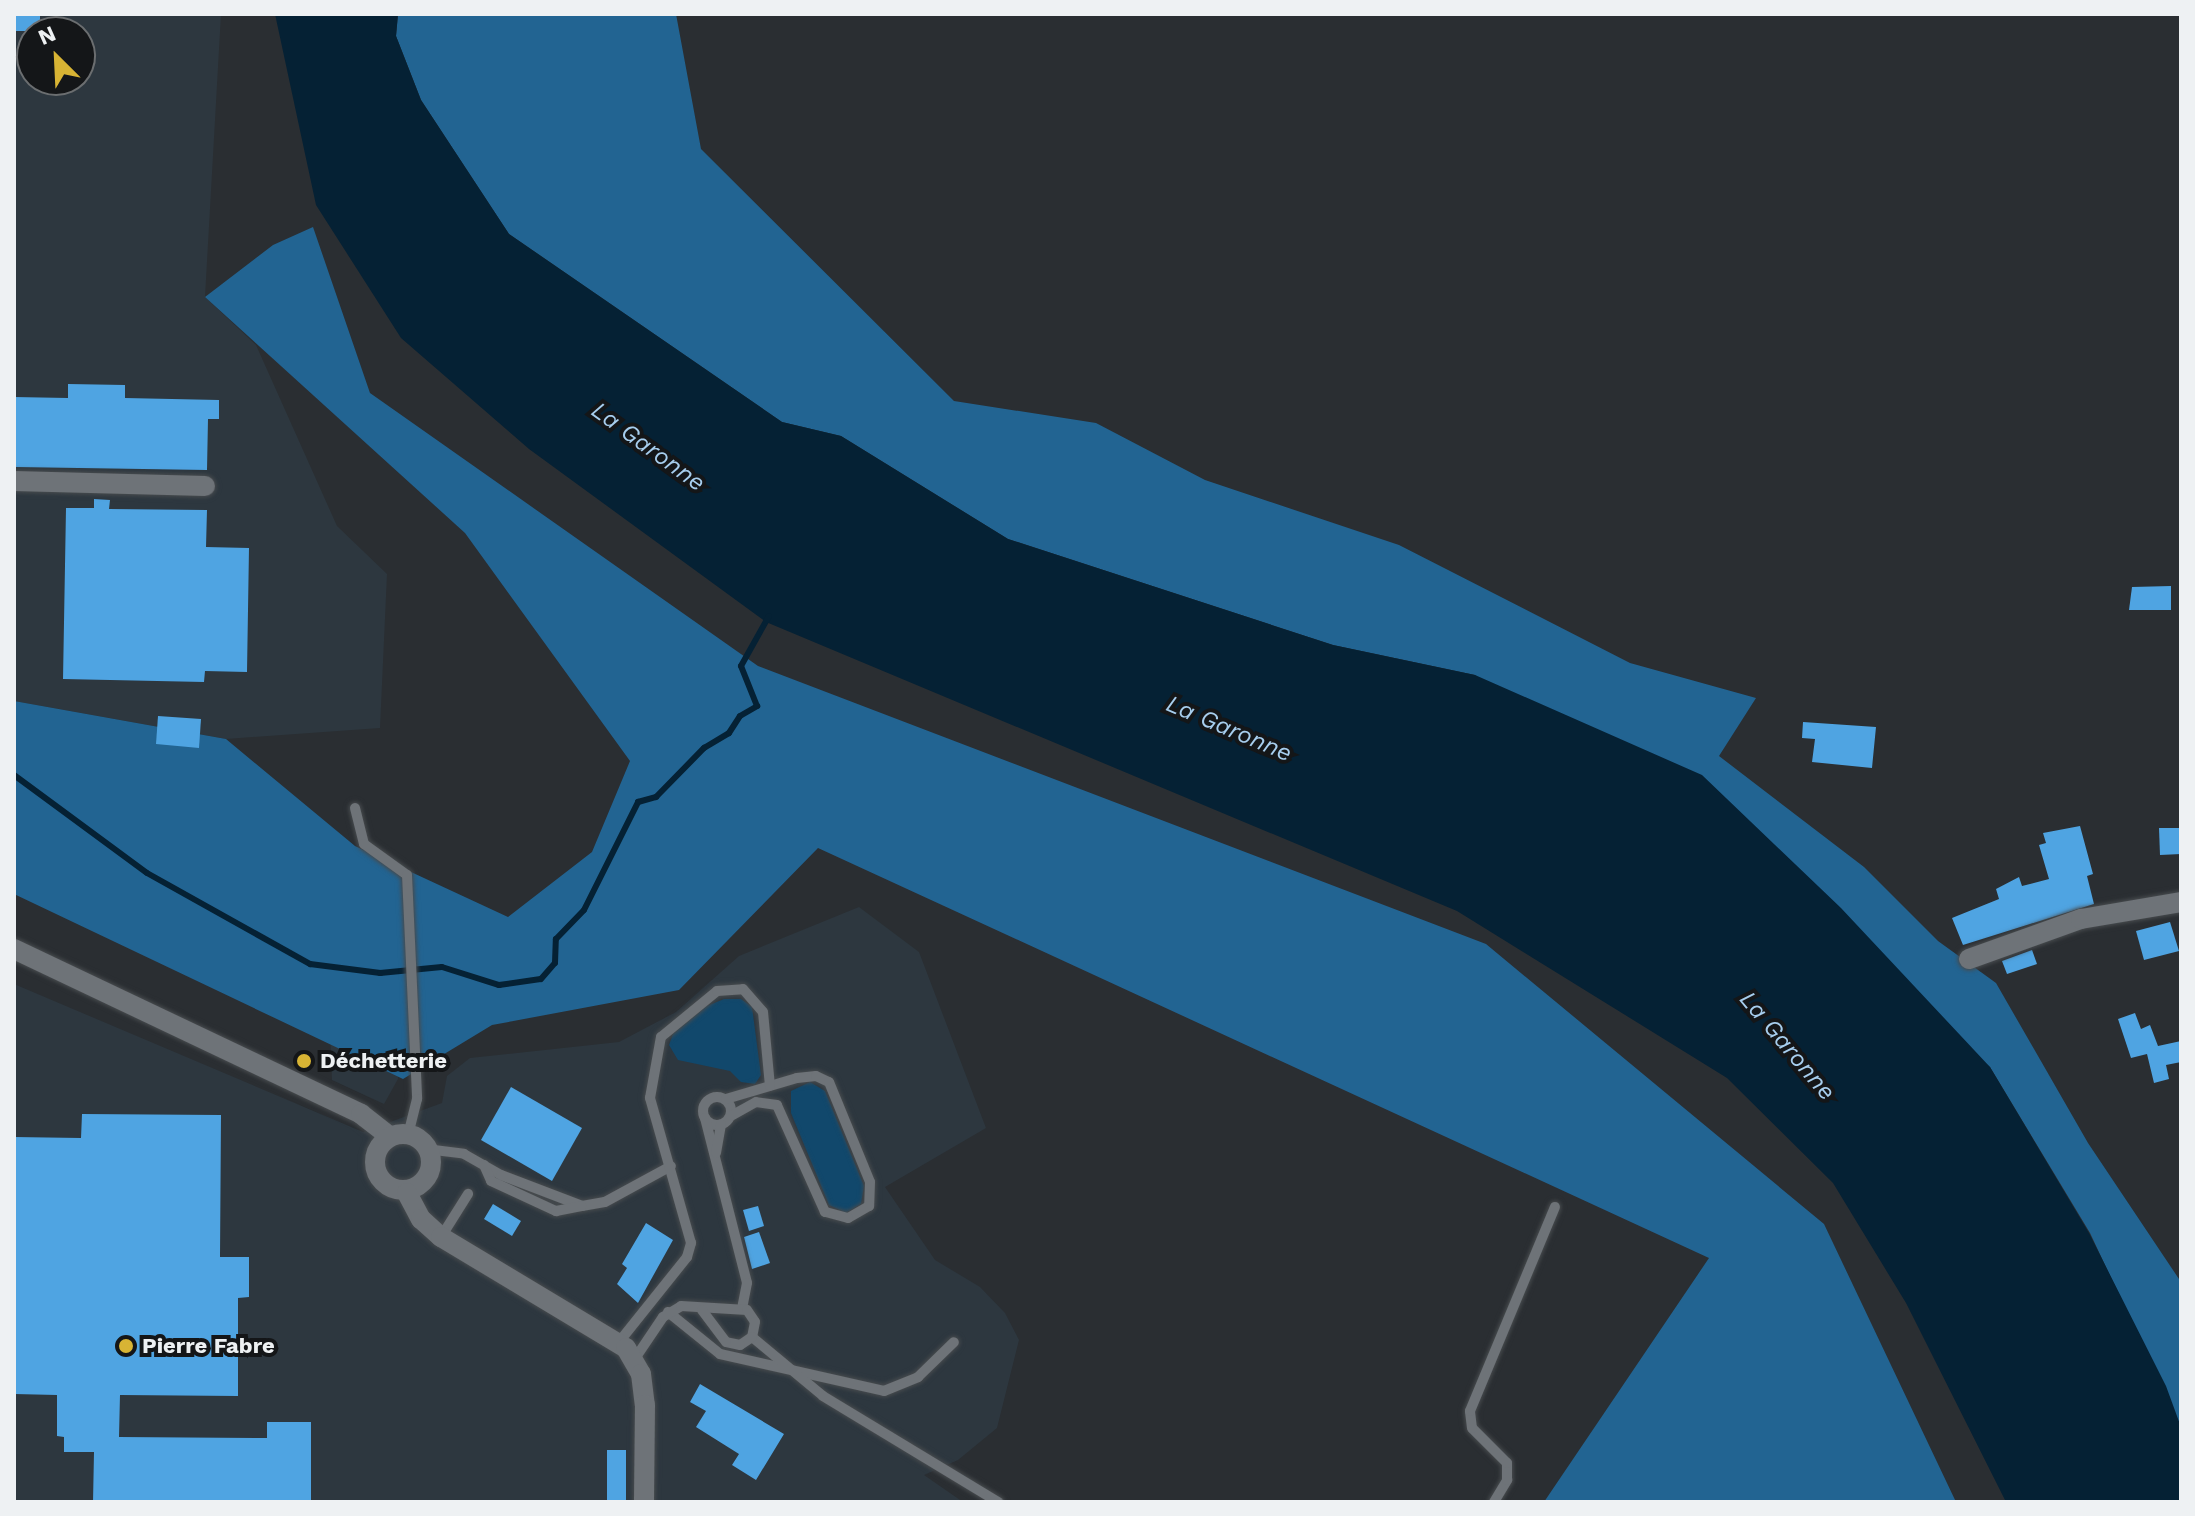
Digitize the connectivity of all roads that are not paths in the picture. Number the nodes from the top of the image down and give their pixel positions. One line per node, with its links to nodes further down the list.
1 (14, 481): 2 (street)
2 (205, 486)
3 (355, 808): 12 (lane)
4 (2181, 902): 6 (street)
5 (14, 949): 12 (street)
6 (1969, 959)
7 (770, 1086): 8 (lane); 9 (lane); 15 (lane)
8 (726, 1099): 9 (lane); 10 (lane)
9 (731, 1116): 11 (lane)
10 (705, 1118): 11 (lane); 14 (lane)
11 (721, 1124): 14 (lane)
12 (399, 1134): 13 (street); 16 (street)
13 (426, 1149): 15 (lane); 16 (street)
14 (715, 1159): 20 (lane)
15 (671, 1166): 24 (lane)
16 (407, 1193): 19 (street)
17 (468, 1194): 19 (lane)
18 (1555, 1207): 30 (lane)
19 (441, 1237): 24 (street)
20 (742, 1308): 21 (lane); 23 (lane)
21 (702, 1310): 22 (lane); 23 (lane)
22 (668, 1312): 26 (lane); 27 (lane)
23 (752, 1337): 27 (lane)
24 (619, 1342): 26 (street)
25 (954, 1342): 27 (lane)
26 (634, 1360): 28 (street)
27 (785, 1366): 29 (lane)
28 (644, 1502)
29 (998, 1502)
30 (1494, 1502)

